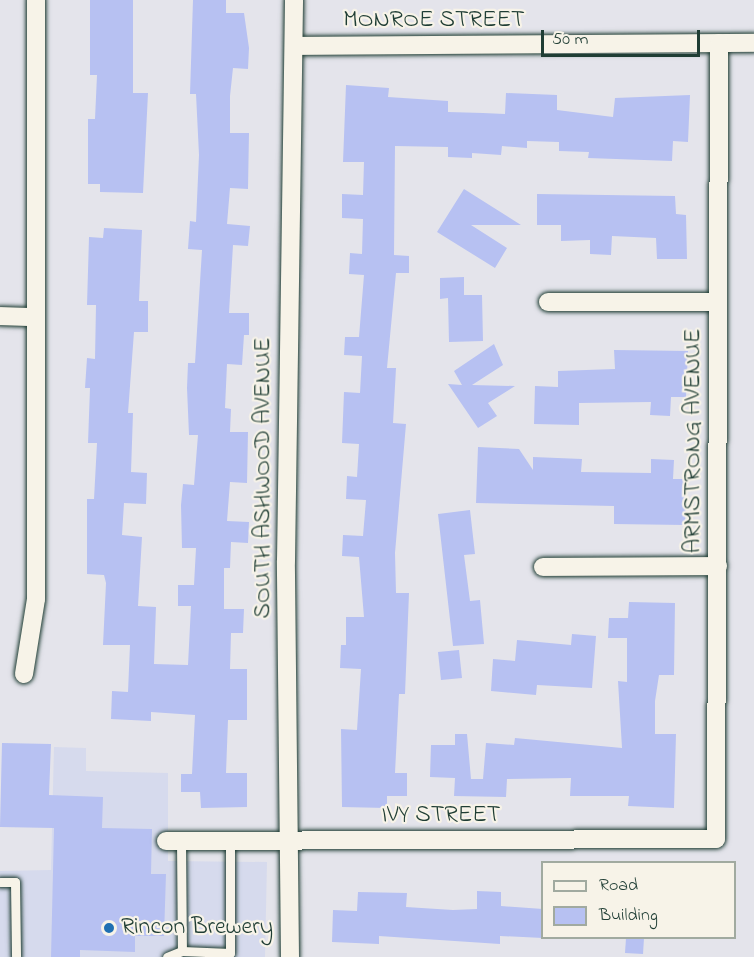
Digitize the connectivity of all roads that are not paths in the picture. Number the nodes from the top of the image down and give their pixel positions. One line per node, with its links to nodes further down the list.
1 (36, 0): 9 (street)
2 (294, 0): 5 (street, SOUTH ASHWOOD AVENUE)
3 (719, 43): 4 (street, MONROE STREET); 5 (street, MONROE STREET); 7 (street, ARMSTRONG AVENUE)
4 (754, 43)
5 (294, 46): 16 (street, SOUTH ASHWOOD AVENUE)
6 (548, 302): 7 (street)
7 (718, 302): 10 (street, ARMSTRONG AVENUE)
8 (0, 316): 9 (street)
9 (35, 317): 12 (street)
10 (718, 566): 11 (street); 13 (street, ARMSTRONG AVENUE)
11 (543, 567)
12 (24, 674)
13 (716, 839): 16 (street, IVY STREET)
14 (174, 841): 15 (street, IVY STREET); 18 (lane)
15 (230, 841): 16 (street, IVY STREET); 18 (lane)
16 (290, 841): 21 (street, SOUTH ASHWOOD AVENUE)
17 (0, 882): 19 (lane)
18 (182, 951): 20 (lane)
19 (16, 957)
20 (167, 957)
21 (290, 957)

